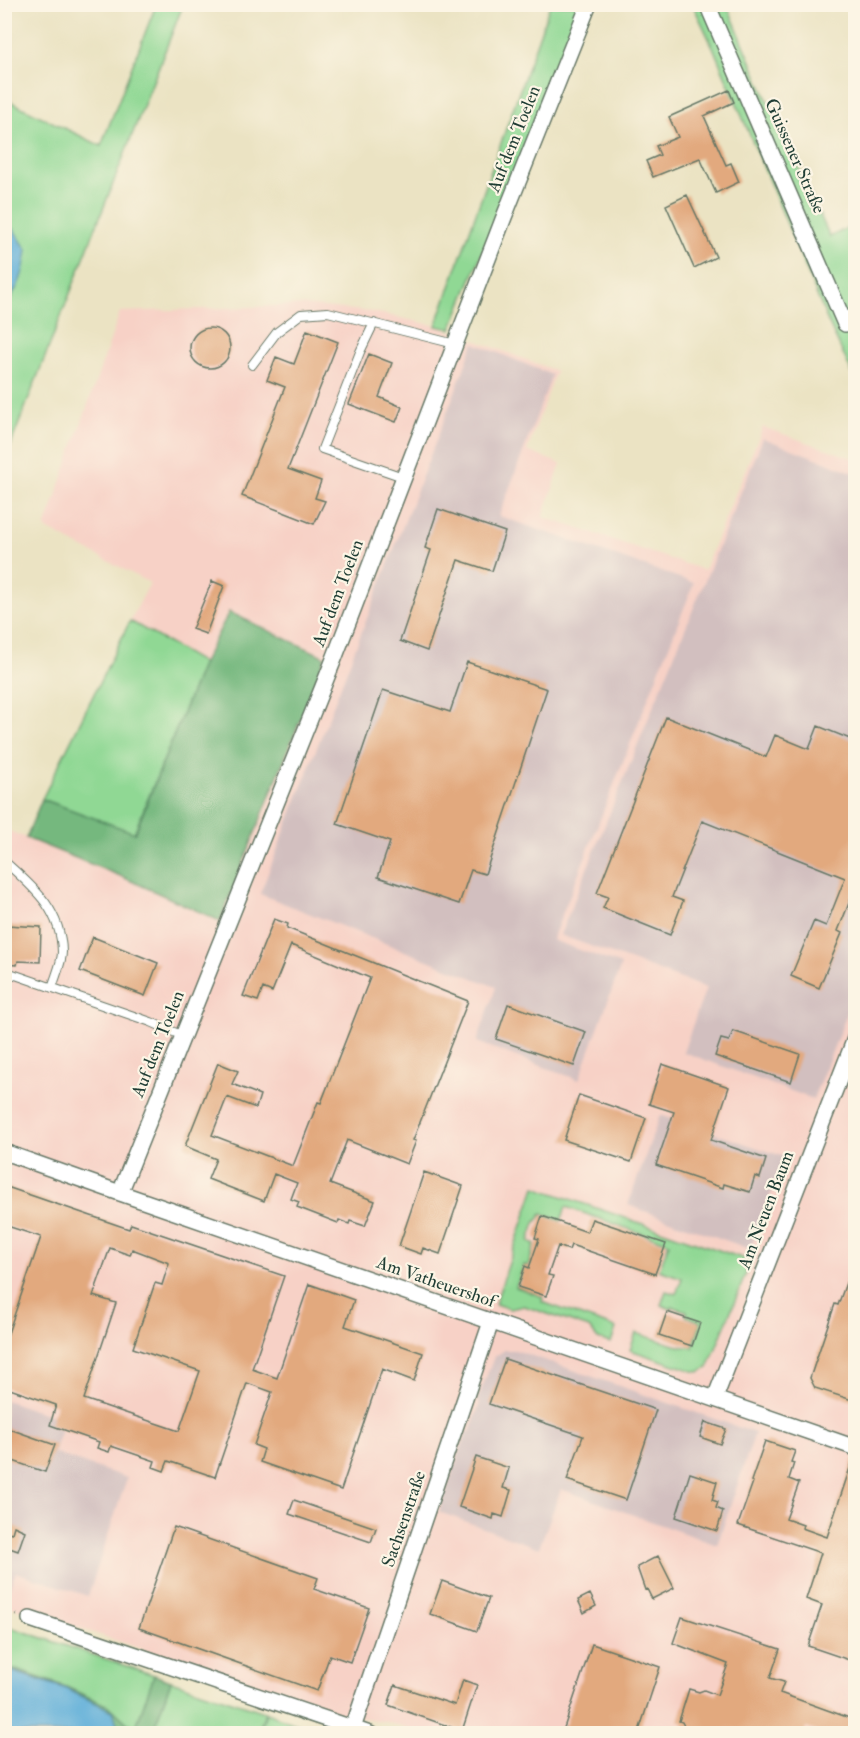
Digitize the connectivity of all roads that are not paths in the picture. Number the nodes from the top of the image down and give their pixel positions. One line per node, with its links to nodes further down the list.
1 (589, 4): 5 (street, Auf dem Toelen)
2 (707, 4): 4 (street, Guissener Straße)
3 (374, 323): 5 (lane); 6 (lane); 7 (lane)
4 (845, 324)
5 (455, 344): 7 (street, Auf dem Toelen)
6 (252, 365)
7 (404, 477): 11 (street, Auf dem Toelen)
8 (4, 861): 10 (lane)
9 (4, 971): 10 (lane)
10 (52, 988): 11 (lane)
11 (183, 1036): 14 (street, Auf dem Toelen)
12 (855, 1036): 16 (street, Am Neuen Baum)
13 (4, 1152): 14 (street, Am Vatheuershof)
14 (120, 1194): 15 (street, Am Vatheuershof)
15 (491, 1322): 16 (street, Am Vatheuershof); 19 (street, Sachsenstraße)
16 (715, 1398): 17 (street, Am Vatheuershof)
17 (855, 1448)
18 (30, 1619): 19 (street)
19 (353, 1728): 20 (street)
20 (370, 1734)

